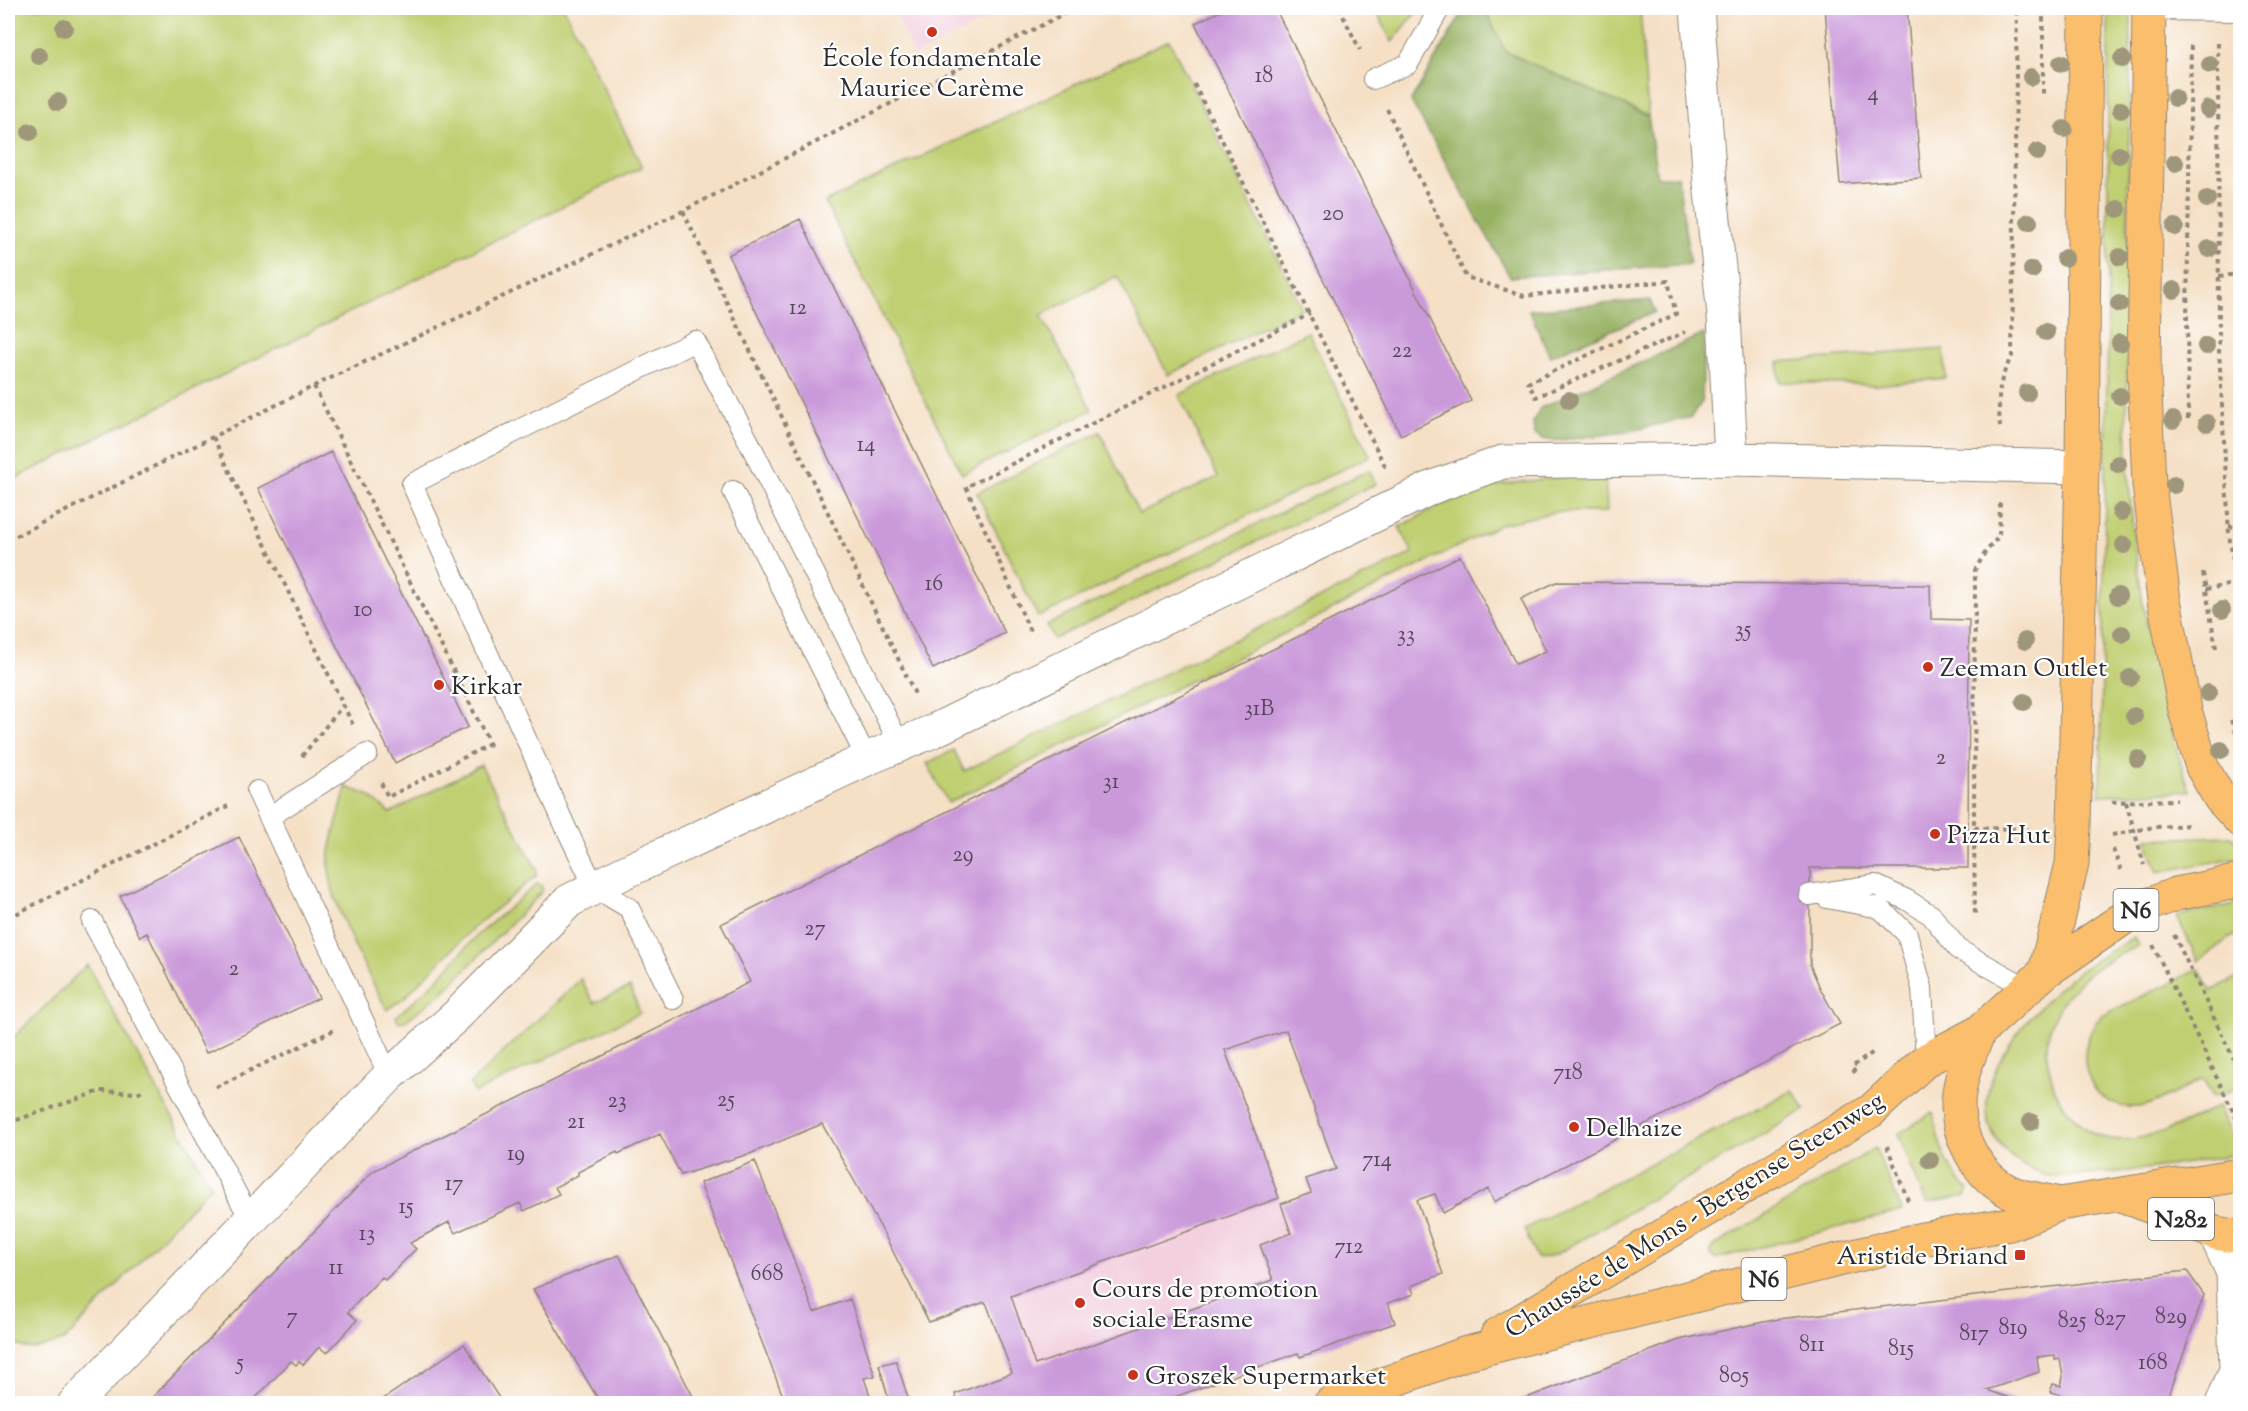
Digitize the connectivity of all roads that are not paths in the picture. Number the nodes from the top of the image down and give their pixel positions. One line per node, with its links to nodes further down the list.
1 (1440, 8): 6 (lane)
2 (1697, 8): 7 (street)
3 (2086, 8): 8 (main road)
4 (2149, 9): 5 (lane); 15 (main road)
5 (2241, 11)
6 (1373, 79)
7 (1731, 459): 8 (street); 10 (street)
8 (2082, 467): 19 (main road)
9 (733, 491): 12 (lane)
10 (900, 745): 12 (street); 17 (lane)
11 (367, 754): 14 (lane)
12 (867, 759): 17 (street)
13 (257, 791): 14 (lane)
14 (269, 817): 23 (lane)
15 (2241, 820)
16 (2241, 881): 19 (main road, Chaussée de Mons - Bergense Steenweg / N6)
17 (595, 888): 20 (lane); 23 (street)
18 (93, 921): 27 (lane)
19 (2036, 980): 21 (main road, Chaussée de Mons - Bergense Steenweg / N6); 22 (lane)
20 (673, 999)
21 (1979, 1032): 22 (main road, Chaussée de Mons - Bergense Steenweg / N6); 26 (main road, Chaussée de Mons - Bergense Steenweg / N6)
22 (1926, 1060): 29 (main road, Chaussée de Mons - Bergense Steenweg / N6)
23 (389, 1076): 27 (street)
24 (2241, 1175): 25 (main road, Chaussée de Mons - Bergense Steenweg / N6)
25 (2122, 1195): 26 (main road, Chaussée de Mons - Bergense Steenweg / N6); 28 (main road, N282)
26 (2060, 1204): 29 (main road, Chaussée de Mons - Bergense Steenweg / N6)
27 (251, 1221): 31 (street)
28 (2228, 1235): 30 (street)
29 (1467, 1353): 32 (main road, Chaussée de Mons - Bergense Steenweg / N6)
30 (2238, 1364): 33 (street)
31 (74, 1404)
32 (1330, 1404)
33 (2222, 1404)

